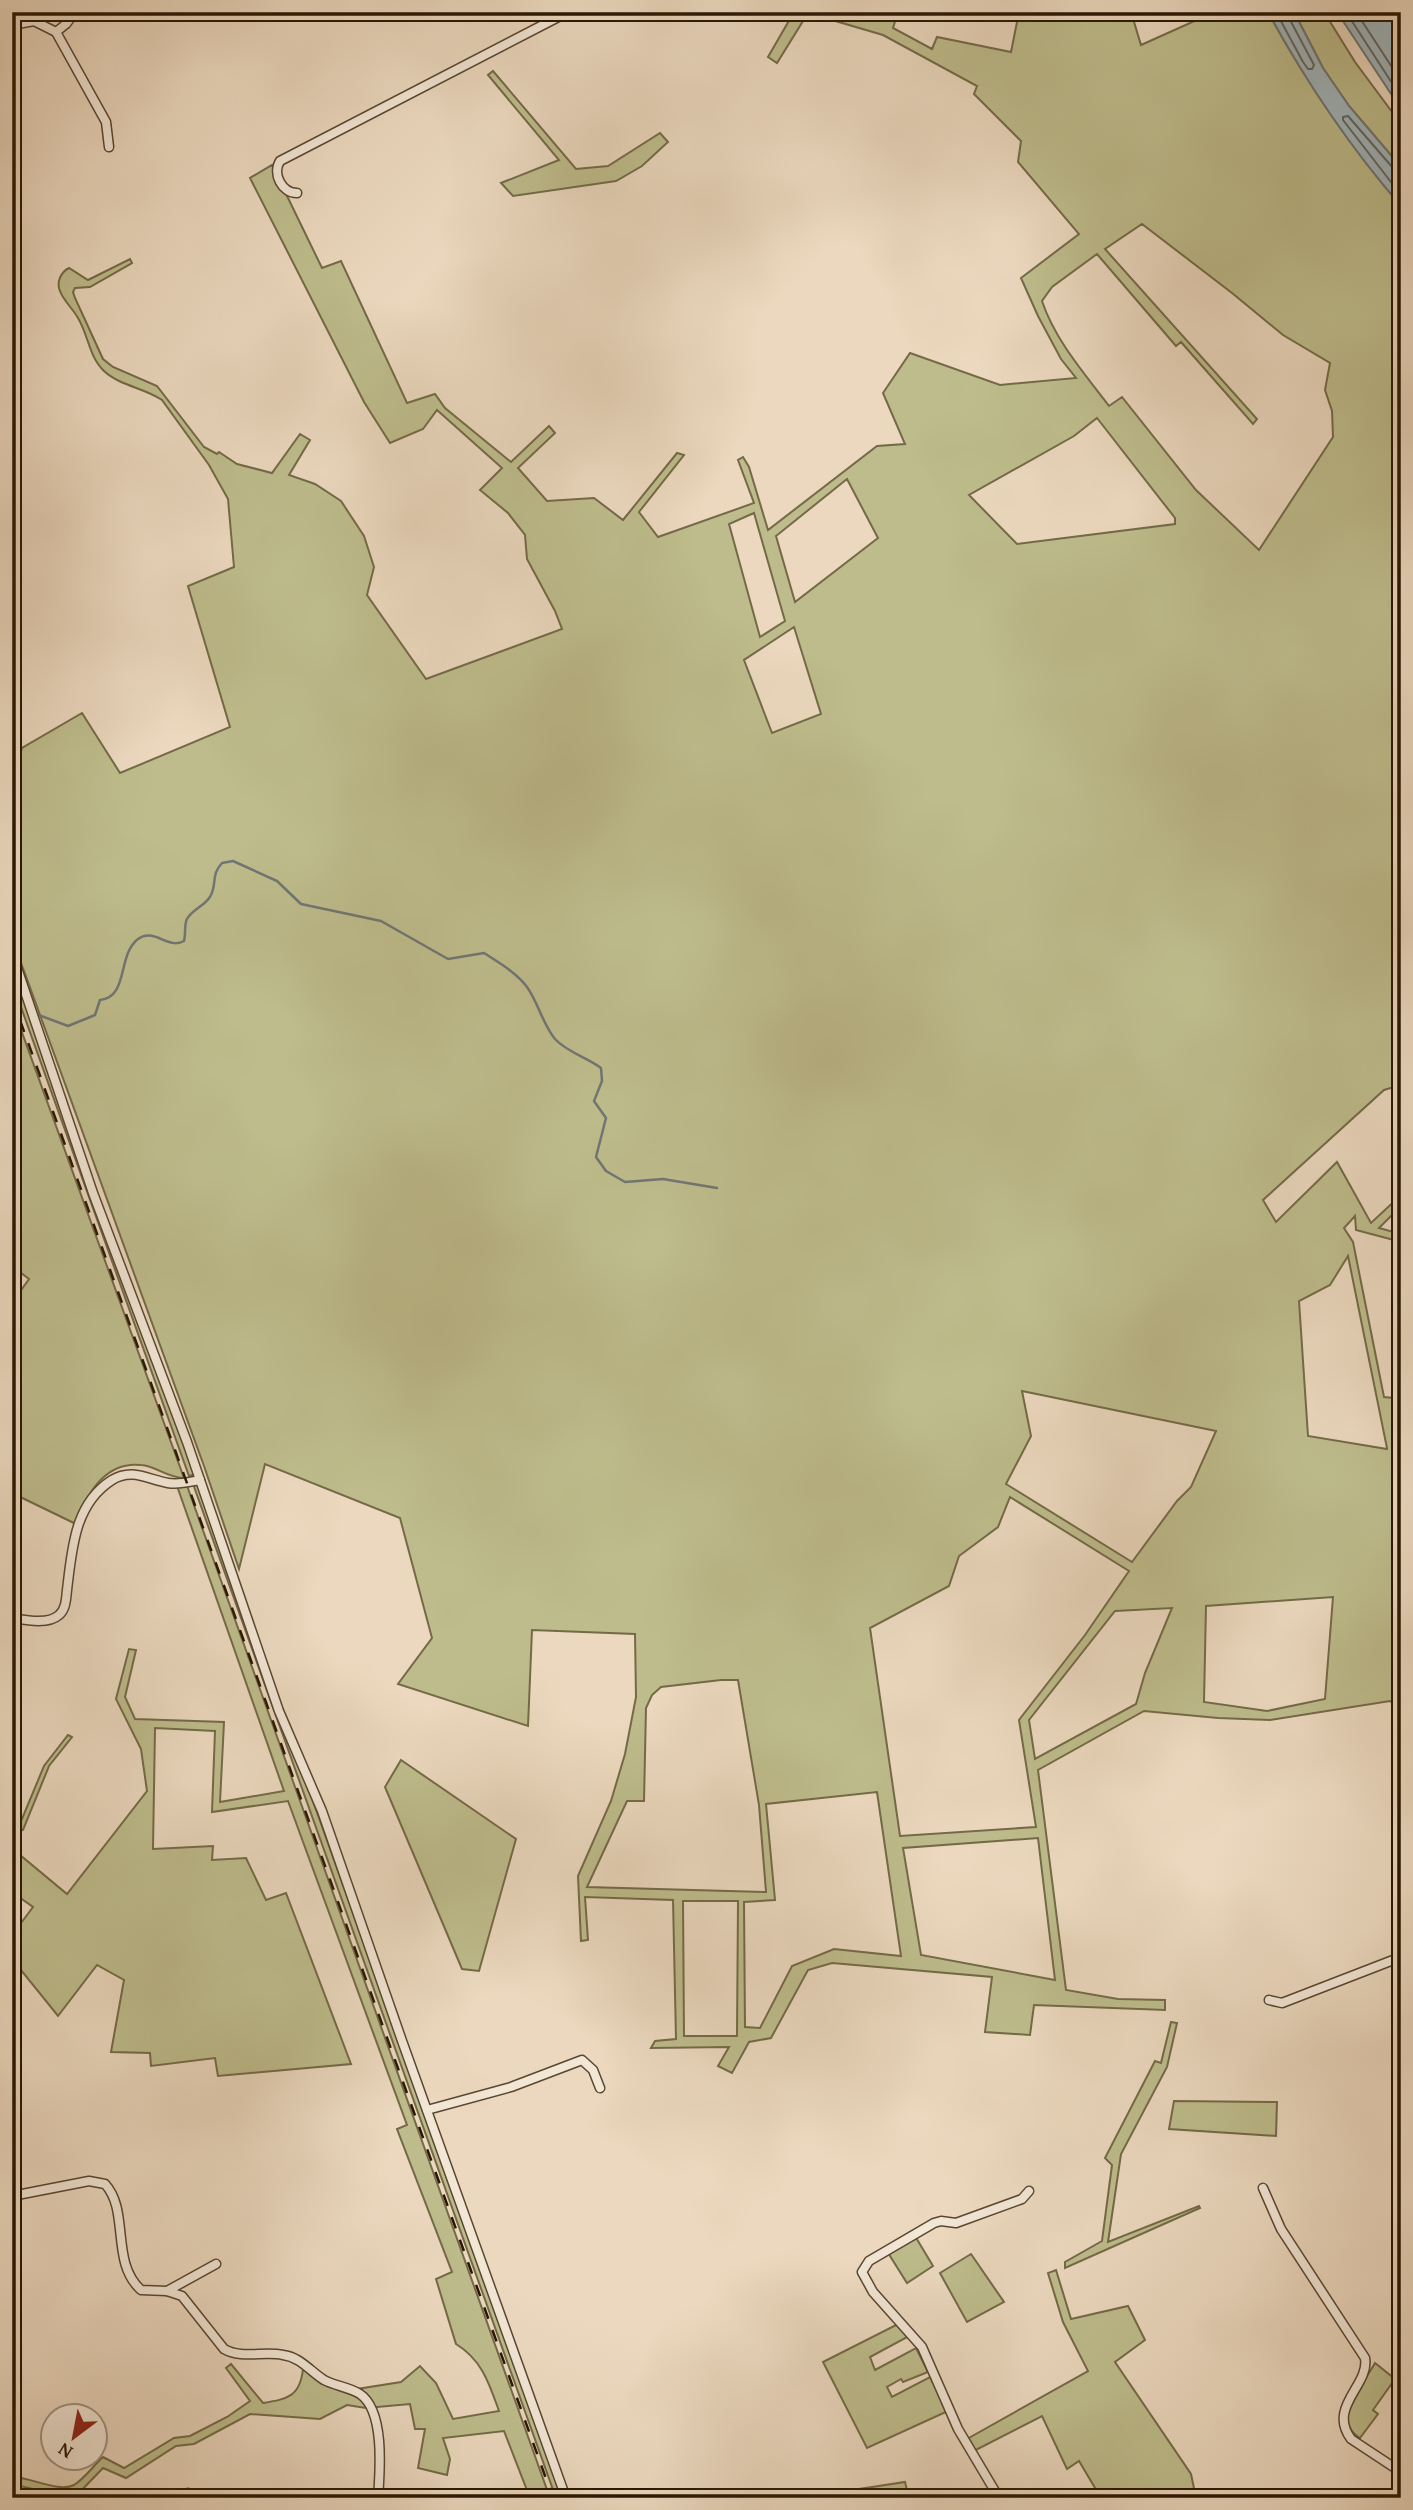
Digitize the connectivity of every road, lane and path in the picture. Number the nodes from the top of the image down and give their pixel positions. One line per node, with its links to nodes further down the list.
1 (22, 12): 4 (street)
2 (75, 12): 6 (street)
3 (568, 12): 8 (street)
4 (34, 21): 5 (street); 6 (street)
5 (12, 25)
6 (56, 32): 7 (street)
7 (109, 147)
8 (298, 193)
9 (12, 953): 10 (street)
10 (200, 1480): 11 (street); 15 (street)
11 (12, 1618)
12 (1401, 1957): 13 (street)
13 (1269, 2000)
14 (600, 2088): 15 (street)
15 (427, 2110): 25 (street)
16 (1263, 2188): 21 (street)
17 (1030, 2191): 26 (street)
18 (12, 2196): 20 (street)
19 (216, 2264): 20 (street)
20 (167, 2291): 24 (street)
21 (1401, 2472)
22 (168, 2498): 23 (street)
23 (197, 2498)
24 (378, 2498)
25 (566, 2498)
26 (999, 2498)

